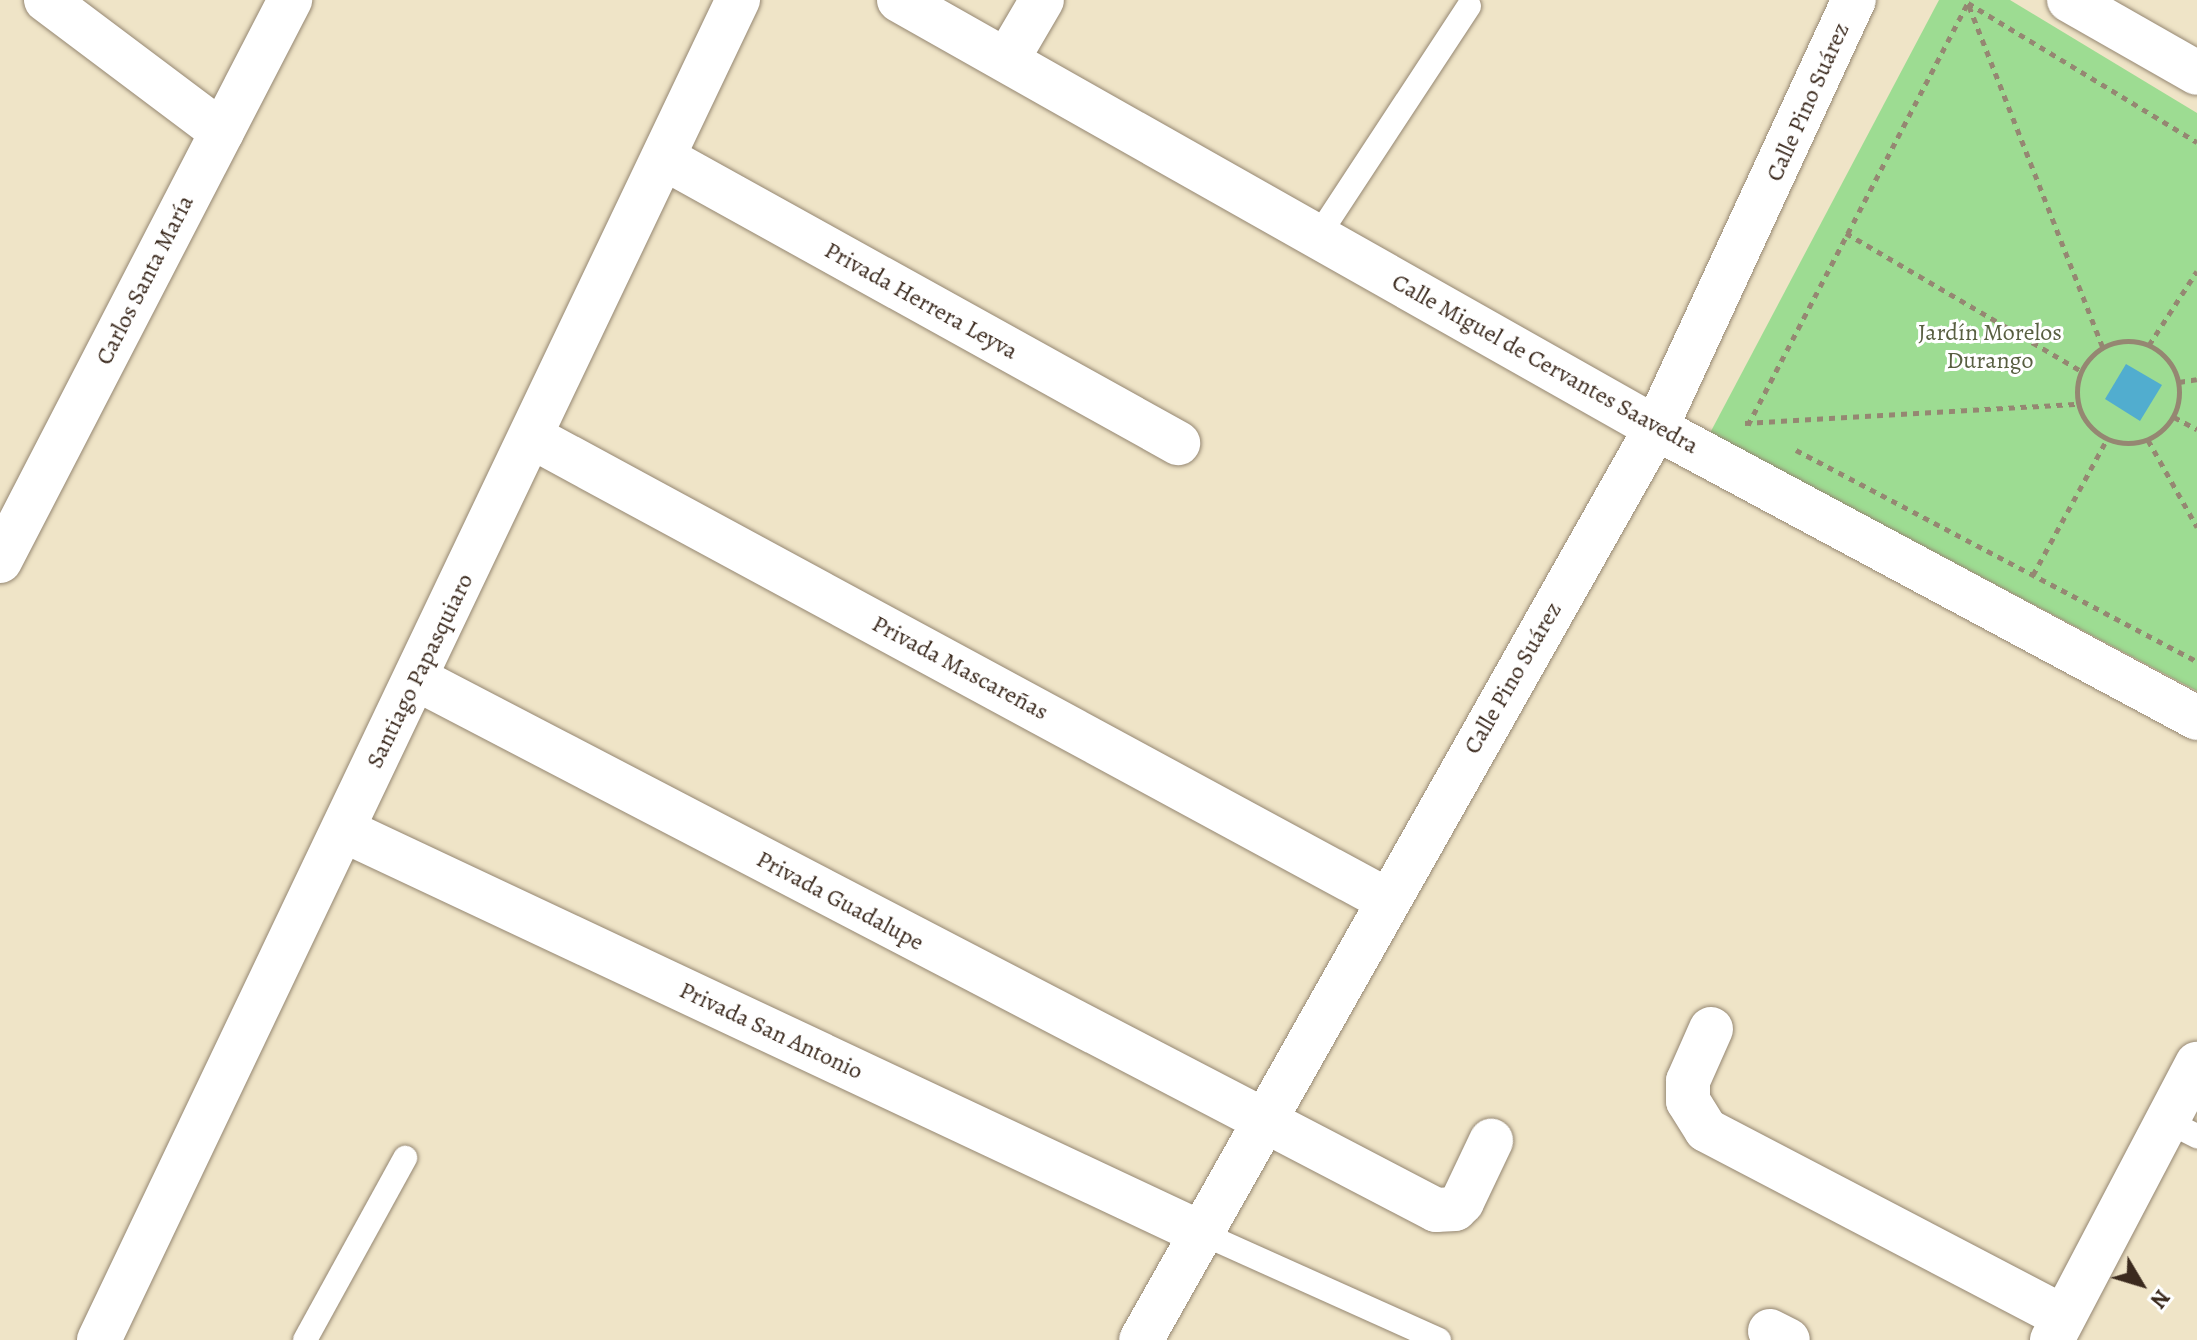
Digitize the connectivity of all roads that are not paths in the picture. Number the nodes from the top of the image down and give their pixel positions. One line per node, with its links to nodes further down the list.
1 (46, 0): 11 (street)
2 (290, 0): 11 (street, Carlos Santa María)
3 (738, 0): 12 (street, Santiago Papasquiaro)
4 (899, 0): 9 (street, Calle Miguel de Cervantes Saavedra)
5 (1042, 0): 9 (street)
6 (1854, 0): 14 (street, Calle Pino Suárez)
7 (2069, 0): 10 (street)
8 (1469, 6): 13 (lane)
9 (1008, 58): 13 (street, Calle Miguel de Cervantes Saavedra)
10 (2197, 73)
11 (222, 132): 17 (street, Carlos Santa María)
12 (664, 158): 15 (street, Santiago Papasquiaro); 16 (street, Privada Herrera Leyva)
13 (1318, 236): 14 (street, Calle Miguel de Cervantes Saavedra)
14 (1656, 428): 20 (street, Calle Miguel de Cervantes Saavedra); 22 (street, Calle Pino Suárez)
15 (532, 437): 19 (street, Santiago Papasquiaro); 22 (street, Privada Mascareñas)
16 (1178, 443)
17 (13, 500): 18 (street, Carlos Santa María)
18 (0, 561)
19 (417, 679): 21 (street, Santiago Papasquiaro); 25 (street, Privada Guadalupe)
20 (2197, 718)
21 (343, 830): 29 (street, Privada San Antonio); 31 (street, Santiago Papasquiaro)
22 (1387, 900): 25 (street, Calle Pino Suárez)
23 (1711, 1029): 30 (street)
24 (2197, 1064): 26 (street)
25 (1264, 1120): 27 (street, Privada Guadalupe); 29 (street, Calle Pino Suárez)
26 (2182, 1128): 30 (street)
27 (1491, 1141)
28 (405, 1158): 32 (lane)
29 (1199, 1232): 33 (street, Calle Pino Suárez); 34 (lane)
30 (2057, 1329)
31 (99, 1340)
32 (305, 1340)
33 (1141, 1340)
34 (1439, 1340)

